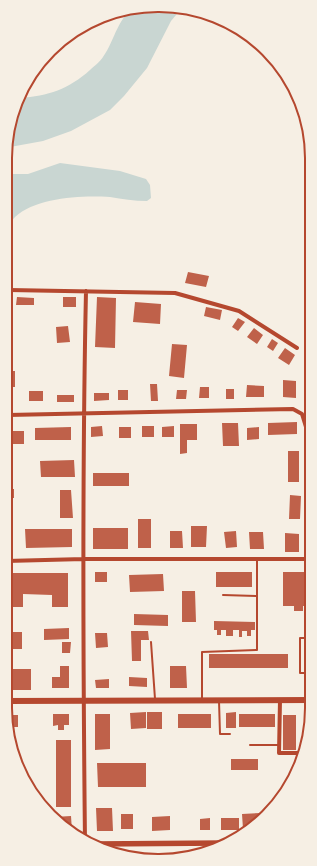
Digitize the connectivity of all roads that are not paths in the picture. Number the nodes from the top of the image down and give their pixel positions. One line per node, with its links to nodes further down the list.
1 (12, 290): 2 (street)
2 (86, 291): 3 (street); 4 (street)
3 (297, 348)
4 (84, 414): 5 (street); 6 (street); 7 (street)
5 (12, 415)
6 (305, 424)
7 (84, 559): 8 (street); 10 (street); 16 (street)
8 (257, 559): 9 (street); 12 (lane)
9 (305, 559)
10 (12, 561)
11 (222, 596): 12 (lane)
12 (257, 596): 18 (lane)
13 (305, 638): 15 (lane)
14 (151, 642): 17 (lane)
15 (305, 673)
16 (83, 700): 17 (main road); 22 (main road); 27 (street)
17 (155, 700): 18 (main road)
18 (202, 700): 19 (main road)
19 (219, 700): 20 (main road); 23 (lane)
20 (280, 700): 21 (main road); 25 (street)
21 (305, 700)
22 (12, 701)
23 (230, 734)
24 (250, 745): 25 (lane)
25 (280, 745): 26 (street)
26 (298, 753)
27 (85, 834)
28 (215, 843): 29 (street)
29 (105, 844)

